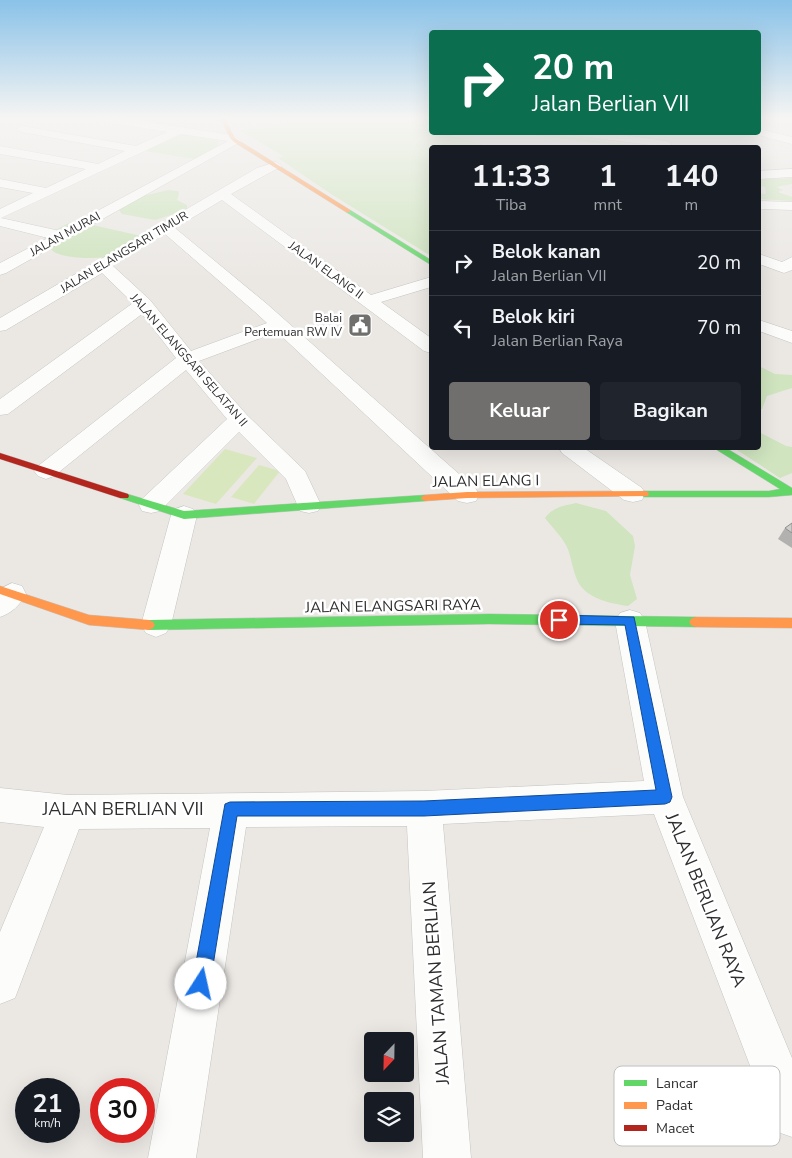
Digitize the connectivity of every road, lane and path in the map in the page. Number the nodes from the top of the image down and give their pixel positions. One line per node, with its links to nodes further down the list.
1 (90, 173): 8 (street)
2 (173, 173): 15 (street, JALAN MURAI)
3 (258, 173): 9 (street, JALAN ELANGSARI TIMUR)
4 (287, 173): 17 (street)
5 (792, 173): 6 (street)
6 (761, 175)
7 (0, 183): 8 (street)
8 (48, 192): 12 (street)
9 (222, 194): 14 (street, JALAN ELANGSARI TIMUR); 22 (street, JALAN ELANG II)
10 (761, 205): 11 (street)
11 (792, 206)
12 (0, 214)
13 (0, 222): 15 (street)
14 (165, 227): 19 (street, JALAN ELANGSARI TIMUR); 25 (street)
15 (60, 236): 20 (street, JALAN MURAI)
16 (761, 260): 18 (street)
17 (429, 262)
18 (792, 262)
19 (103, 265): 23 (street, JALAN ELANGSARI SELATAN II); 24 (street, JALAN ELANGSARI TIMUR)
20 (0, 270)
21 (429, 283): 22 (street)
22 (368, 301): 28 (street, JALAN ELANG II)
23 (144, 304): 29 (street, JALAN ELANGSARI SELATAN II); 30 (street)
24 (0, 326)
25 (280, 326): 29 (street); 38 (street)
26 (761, 326): 27 (street)
27 (792, 337)
28 (429, 346)
29 (187, 359): 31 (street, JALAN ELANGSARI SELATAN II); 35 (street)
30 (0, 409)
31 (239, 420): 39 (street, JALAN ELANGSARI SELATAN II); 40 (street)
32 (573, 450): 37 (street)
33 (723, 450): 36 (street)
34 (0, 456): 35 (street)
35 (46, 471): 40 (street)
36 (791, 492): 37 (street, JALAN ELANG I)
37 (633, 494): 38 (street, JALAN ELANG I)
38 (467, 495): 39 (street, JALAN ELANG I)
39 (309, 504): 41 (street, JALAN ELANG I)
40 (151, 505): 41 (street)
41 (184, 515): 45 (street)
42 (4, 597): 45 (street, JALAN ELANGSARI RAYA)
43 (630, 620): 44 (street, JALAN ELANGSARI RAYA); 45 (street, JALAN ELANGSARI RAYA); 46 (street, JALAN BERLIAN RAYA)
44 (792, 623)
45 (156, 625)
46 (665, 797): 48 (street, JALAN BERLIAN VII); 52 (street, JALAN BERLIAN RAYA)
47 (0, 805): 50 (street, JALAN BERLIAN VII)
48 (424, 808): 49 (street, JALAN BERLIAN VII); 56 (street, JALAN TAMAN BERLIAN)
49 (230, 809): 50 (street, JALAN BERLIAN VII); 55 (street)
50 (68, 812): 51 (street)
51 (0, 983)
52 (773, 1066)
53 (780, 1084): 54 (street, JALAN BERLIAN RAYA)
54 (792, 1114)
55 (172, 1158)
56 (447, 1158)

